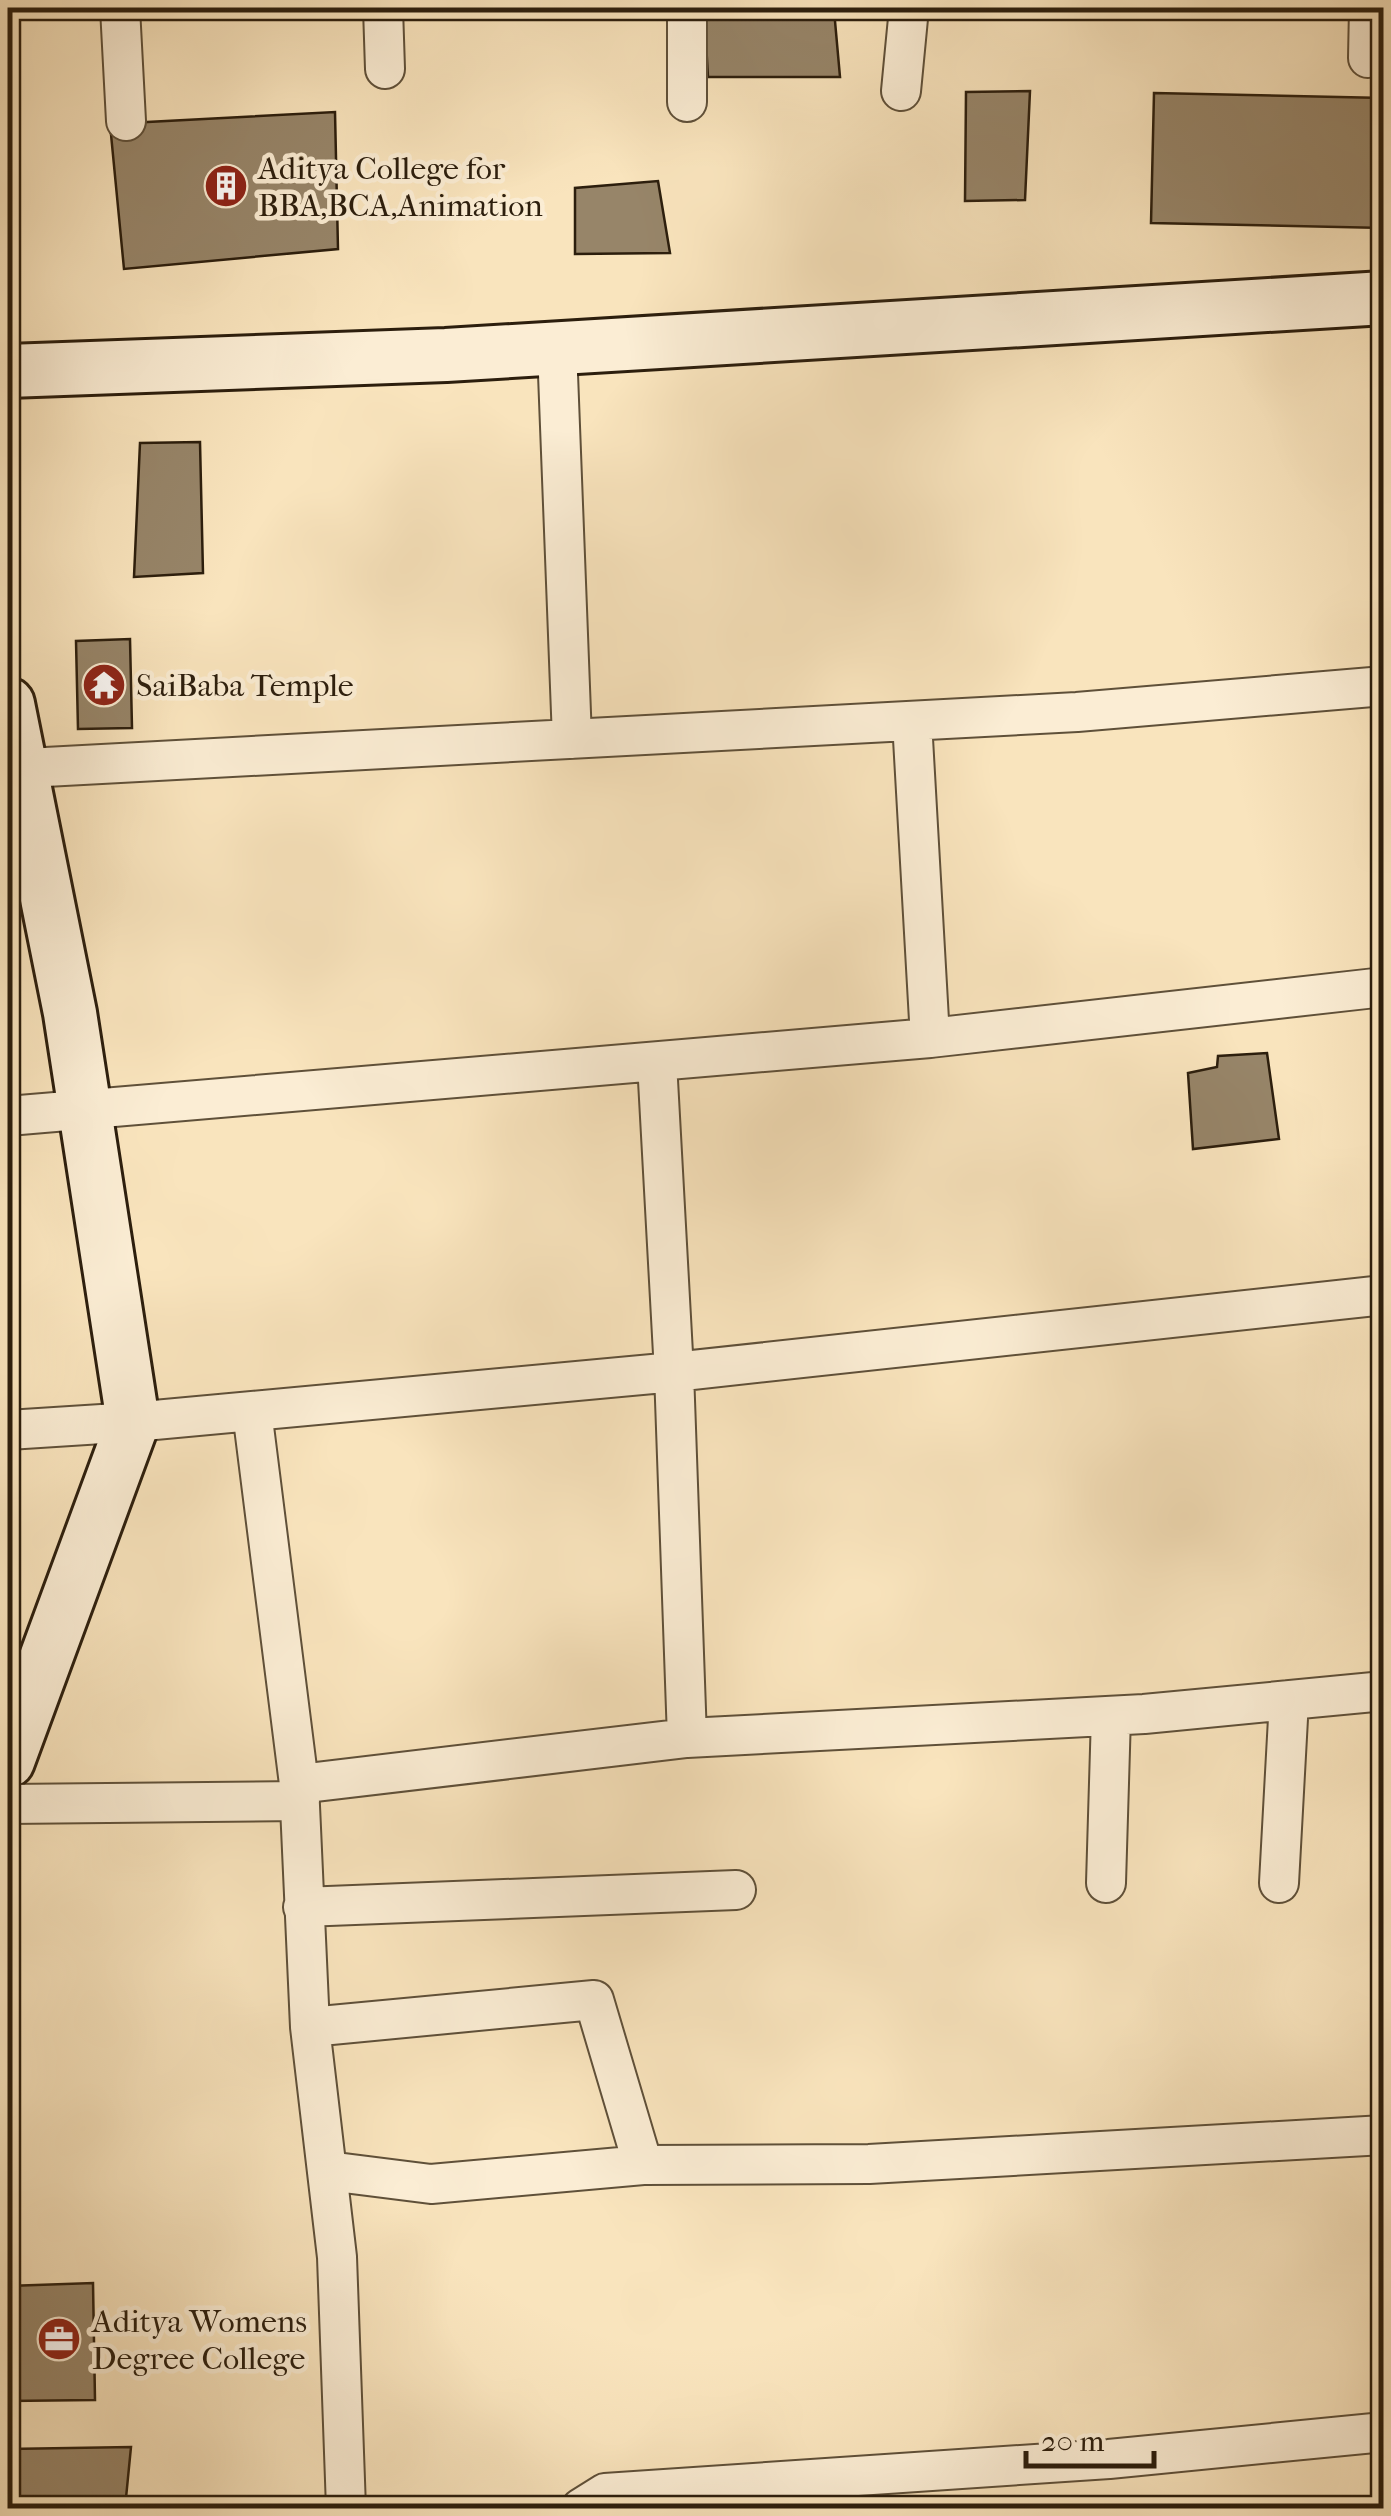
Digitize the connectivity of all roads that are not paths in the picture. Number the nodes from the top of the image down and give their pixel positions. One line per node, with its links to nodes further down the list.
1 (120, 8): 10 (street)
2 (383, 8): 7 (street)
3 (687, 8): 9 (street)
4 (910, 8): 8 (street)
5 (1369, 8): 6 (street)
6 (1368, 58)
7 (385, 69)
8 (901, 91)
9 (688, 102)
10 (126, 122)
11 (1384, 298): 12 (street)
12 (557, 348): 13 (street); 17 (street)
13 (8, 371)
14 (1384, 686): 16 (street)
15 (8, 704): 18 (street)
16 (912, 721): 17 (street); 20 (street)
17 (572, 738): 18 (street)
18 (13, 769): 22 (street)
19 (1384, 987): 20 (street)
20 (930, 1038): 21 (street)
21 (657, 1062): 22 (street); 25 (street)
22 (83, 1111): 23 (street); 27 (street)
23 (8, 1116)
24 (1384, 1295): 25 (street)
25 (674, 1372): 26 (street); 32 (street)
26 (252, 1411): 27 (street); 34 (street)
27 (133, 1422): 28 (street); 33 (street)
28 (8, 1430)
29 (1384, 1692): 30 (street)
30 (1289, 1700): 31 (street); 37 (street)
31 (1111, 1716): 32 (street); 36 (street)
32 (687, 1738): 34 (street)
33 (10, 1746)
34 (299, 1792): 35 (street); 39 (street)
35 (8, 1804)
36 (1106, 1882)
37 (1280, 1882)
38 (736, 1890): 39 (street)
39 (303, 1907): 40 (street)
40 (310, 2028): 42 (street); 43 (street)
41 (1384, 2135): 42 (street)
42 (643, 2165): 43 (street)
43 (328, 2171): 45 (street)
44 (1384, 2432): 46 (street)
45 (346, 2508)
46 (582, 2508)

